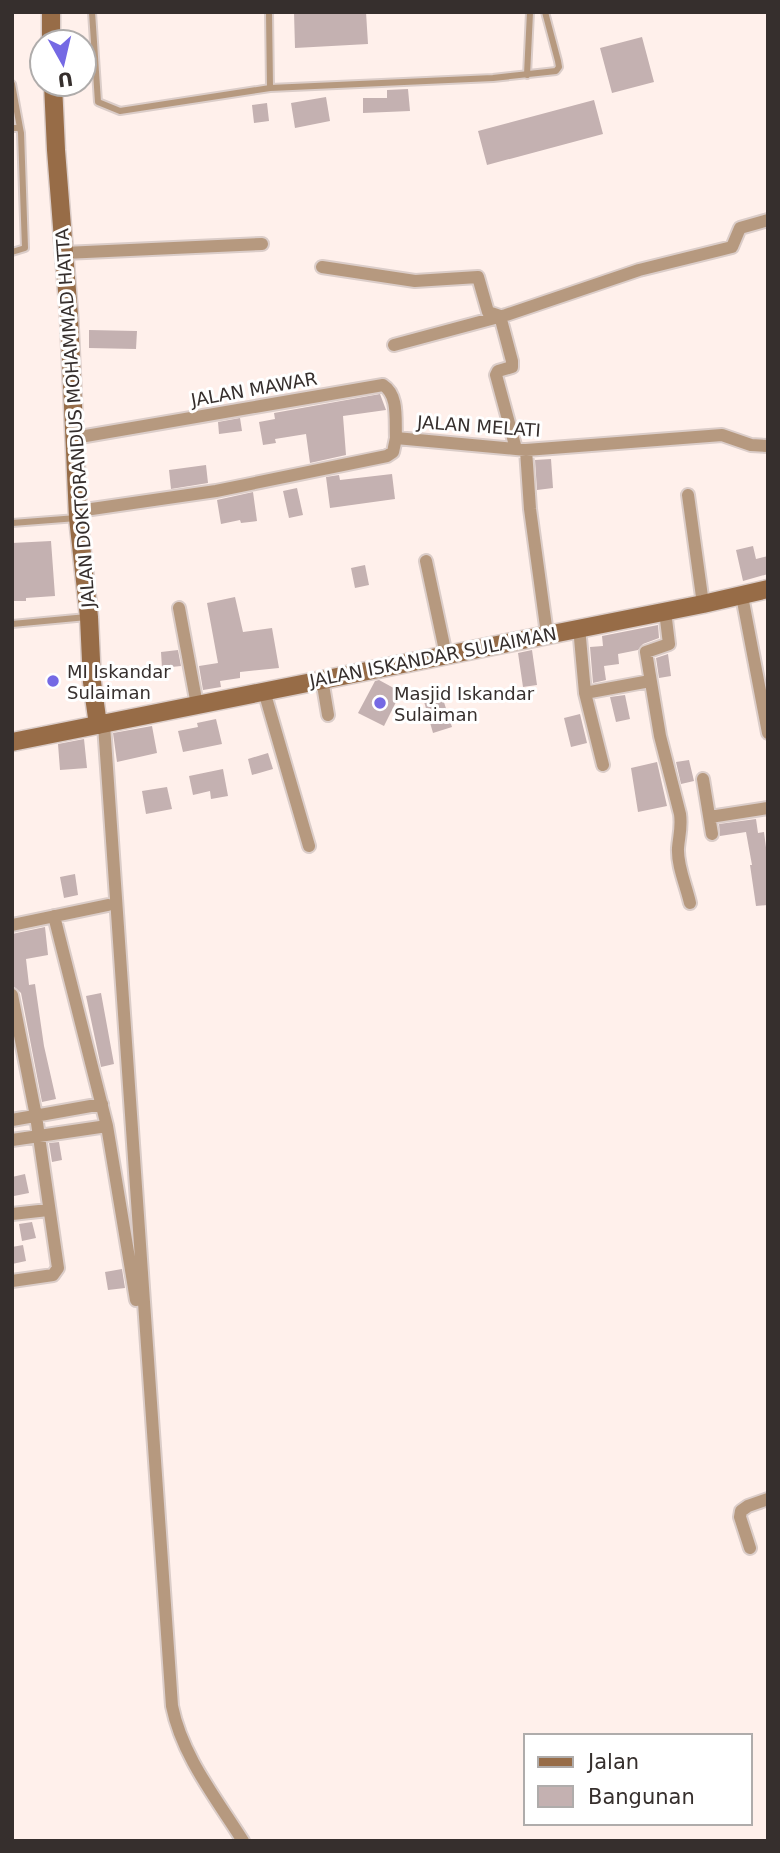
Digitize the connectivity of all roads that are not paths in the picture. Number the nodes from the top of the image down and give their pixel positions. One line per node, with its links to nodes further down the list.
1 (92, 12): 7 (lane)
2 (269, 12): 7 (lane)
3 (530, 12): 5 (lane)
4 (545, 12): 5 (lane)
5 (527, 75): 7 (lane)
6 (12, 84): 9 (lane)
7 (270, 88)
8 (55, 98): 13 (street, JALAN DOKTORANDUS MOHAMMAD HATTA)
9 (16, 128): 12 (lane)
10 (768, 220): 15 (street)
11 (262, 244): 13 (street)
12 (12, 252)
13 (64, 253): 17 (street, JALAN DOKTORANDUS MOHAMMAD HATTA)
14 (322, 267): 15 (street)
15 (500, 316): 16 (street); 20 (street)
16 (394, 345)
17 (74, 438): 18 (street, JALAN MAWAR); 22 (street, JALAN DOKTORANDUS MOHAMMAD HATTA)
18 (396, 438): 20 (street, JALAN MELATI); 22 (street, JALAN MELATI)
19 (768, 446): 20 (street, JALAN MELATI)
20 (521, 450): 33 (street)
21 (688, 495): 27 (street)
22 (78, 514): 23 (lane); 30 (street, JALAN DOKTORANDUS MOHAMMAD HATTA)
23 (12, 523)
24 (426, 561): 34 (street)
25 (768, 589): 26 (street, JALAN ISKANDAR SULAIMAN)
26 (742, 596): 27 (street, JALAN ISKANDAR SULAIMAN); 42 (street)
27 (703, 604): 29 (street, JALAN ISKANDAR SULAIMAN)
28 (179, 608): 39 (street)
29 (665, 611): 32 (street, JALAN ISKANDAR SULAIMAN); 36 (street)
30 (89, 617): 31 (lane); 41 (street, JALAN DOKTORANDUS MOHAMMAD HATTA)
31 (12, 624)
32 (579, 627): 33 (street, JALAN ISKANDAR SULAIMAN); 38 (street)
33 (547, 634): 34 (street, JALAN ISKANDAR SULAIMAN)
34 (446, 654): 35 (street, JALAN ISKANDAR SULAIMAN)
35 (322, 679): 37 (street, JALAN ISKANDAR SULAIMAN); 40 (street)
36 (650, 681): 38 (street); 50 (street)
37 (264, 691): 39 (street, JALAN ISKANDAR SULAIMAN); 49 (street)
38 (585, 693): 44 (street)
39 (197, 705): 41 (street, JALAN ISKANDAR SULAIMAN)
40 (328, 715)
41 (101, 725): 43 (street, JALAN ISKANDAR SULAIMAN); 67 (street)
42 (768, 733)
43 (12, 742)
44 (603, 765)
45 (703, 779): 47 (street)
46 (768, 808): 47 (street)
47 (710, 817): 48 (street)
48 (712, 834)
49 (309, 846)
50 (691, 903)
51 (108, 905): 52 (street)
52 (54, 916): 53 (street); 55 (street)
53 (12, 925)
54 (12, 995): 56 (street)
55 (102, 1104): 56 (street); 58 (street)
56 (36, 1116): 57 (street); 59 (street)
57 (12, 1120)
58 (107, 1126): 59 (street); 64 (street)
59 (39, 1136): 60 (street); 61 (street)
60 (12, 1140)
61 (48, 1210): 62 (street); 63 (street)
62 (12, 1214)
63 (12, 1280)
64 (136, 1300)
65 (768, 1499): 66 (street)
66 (750, 1548)
67 (241, 1840)

